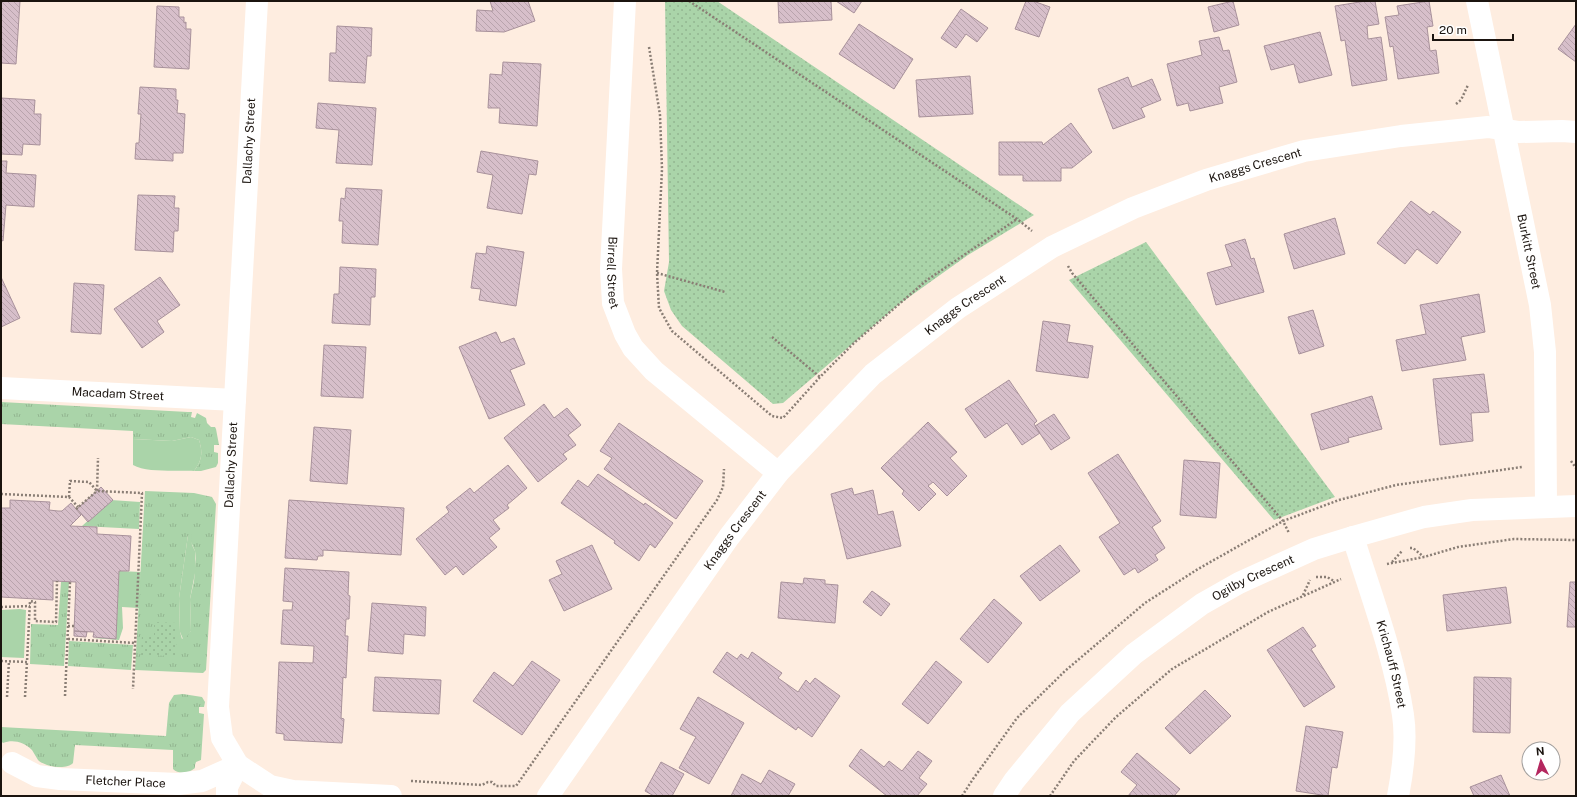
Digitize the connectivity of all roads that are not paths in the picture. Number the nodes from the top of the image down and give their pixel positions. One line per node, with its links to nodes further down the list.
1 (257, 1): 7 (street, Dallachy Street)
2 (625, 1): 8 (street, Birrell Street)
3 (1477, 1): 4 (street, Burkitt Street)
4 (1504, 131): 5 (street, Knaggs Crescent); 8 (street, Knaggs Crescent); 10 (street, Burkitt Street)
5 (1576, 132)
6 (1, 388): 7 (street, Macadam Street)
7 (235, 400): 13 (street, Dallachy Street)
8 (778, 473): 16 (street, Knaggs Crescent)
9 (1576, 506): 10 (street, Ogilby Crescent)
10 (1546, 507): 11 (street, Ogilby Crescent)
11 (1353, 537): 17 (street, Ogilby Crescent); 18 (street, Krichauff Street)
12 (12, 763): 13 (street, Fletcher Place)
13 (238, 764): 14 (street); 15 (street, Dallachy Street)
14 (227, 796)
15 (391, 796)
16 (548, 796)
17 (1004, 796)
18 (1398, 796)

